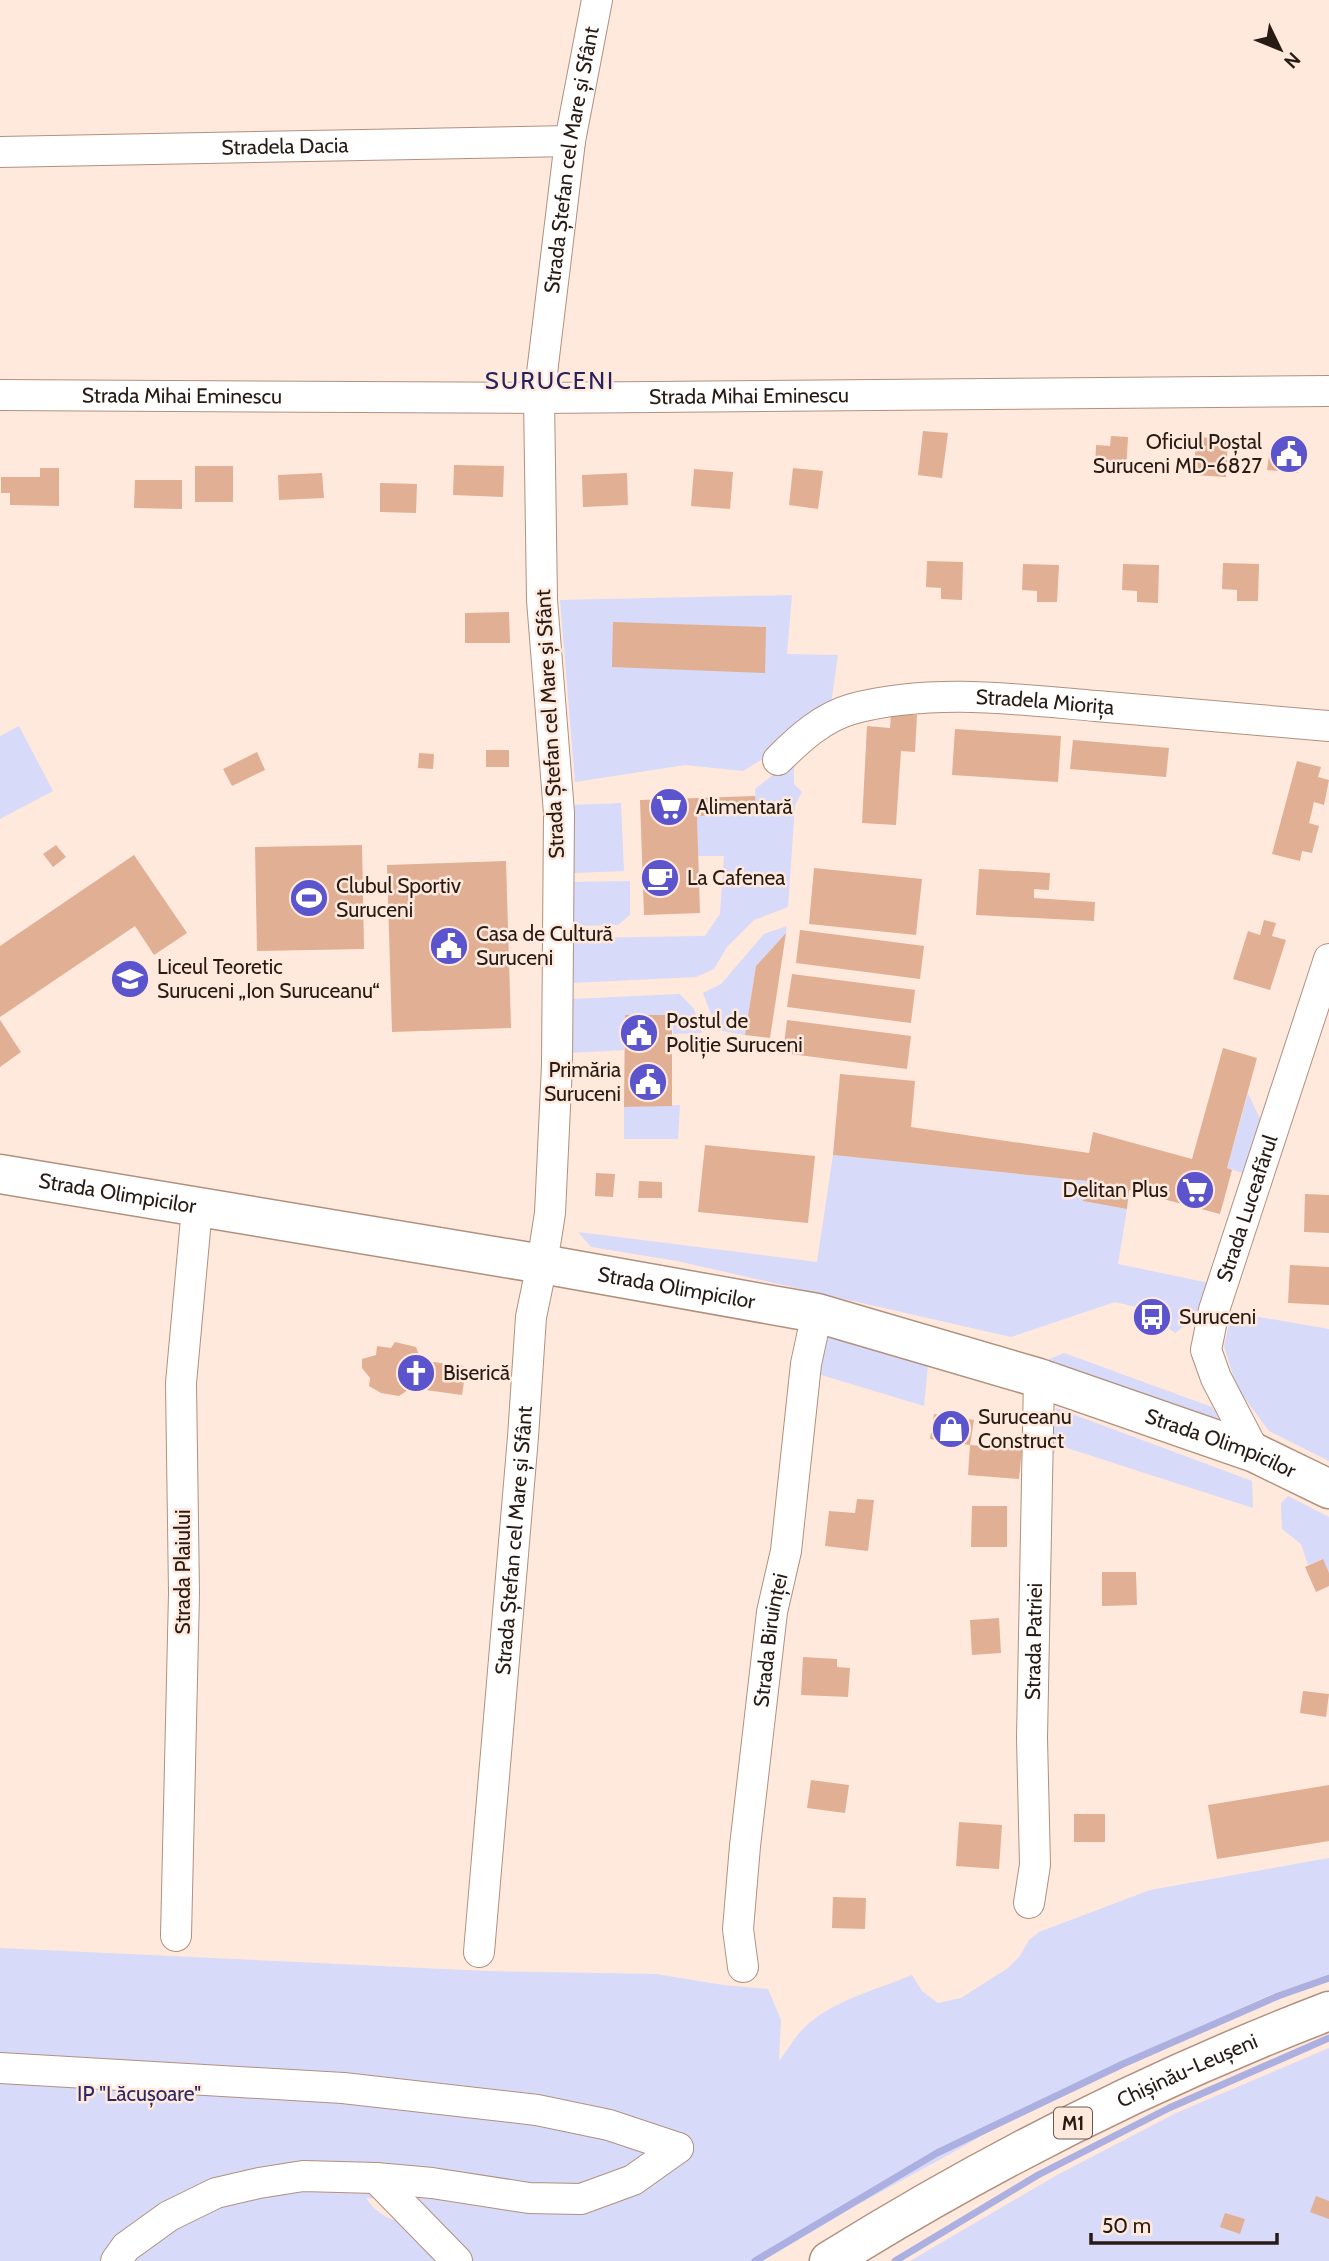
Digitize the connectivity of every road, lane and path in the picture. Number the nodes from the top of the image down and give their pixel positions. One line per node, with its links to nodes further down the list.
1 (597, 0): 2 (street, Strada Ștefan cel Mare și Sfânt)
2 (570, 141): 3 (street, Stradela Dacia); 6 (street, Strada Ștefan cel Mare și Sfânt)
3 (0, 152)
4 (1329, 391): 6 (street, Strada Mihai Eminescu)
5 (0, 395): 6 (street, Strada Mihai Eminescu)
6 (539, 397): 12 (street, Strada Ștefan cel Mare și Sfânt)
7 (1329, 726): 8 (street, Stradela Miorița)
8 (778, 760)
9 (1328, 963): 15 (street, Strada Luceafărul)
10 (0, 1174): 11 (main road, Strada Olimpicilor)
11 (197, 1208): 12 (main road, Strada Olimpicilor); 18 (street, Strada Plaiului)
12 (542, 1264): 13 (main road, Strada Olimpicilor); 19 (street, Strada Ștefan cel Mare și Sfânt)
13 (817, 1313): 14 (main road, Strada Olimpicilor); 20 (street, Strada Biruinței)
14 (1039, 1378): 15 (main road, Strada Olimpicilor); 17 (street, Strada Patriei)
15 (1255, 1453): 16 (main road, Strada Olimpicilor)
16 (1329, 1489)
17 (1029, 1903)
18 (176, 1936)
19 (478, 1952)
20 (743, 1967)
21 (1329, 2011): 26 (main road, Chișinău-Leușeni / M1)
22 (0, 2068): 23 (street)
23 (376, 2178): 24 (street); 25 (street)
24 (116, 2261)
25 (457, 2261)
26 (829, 2261)

